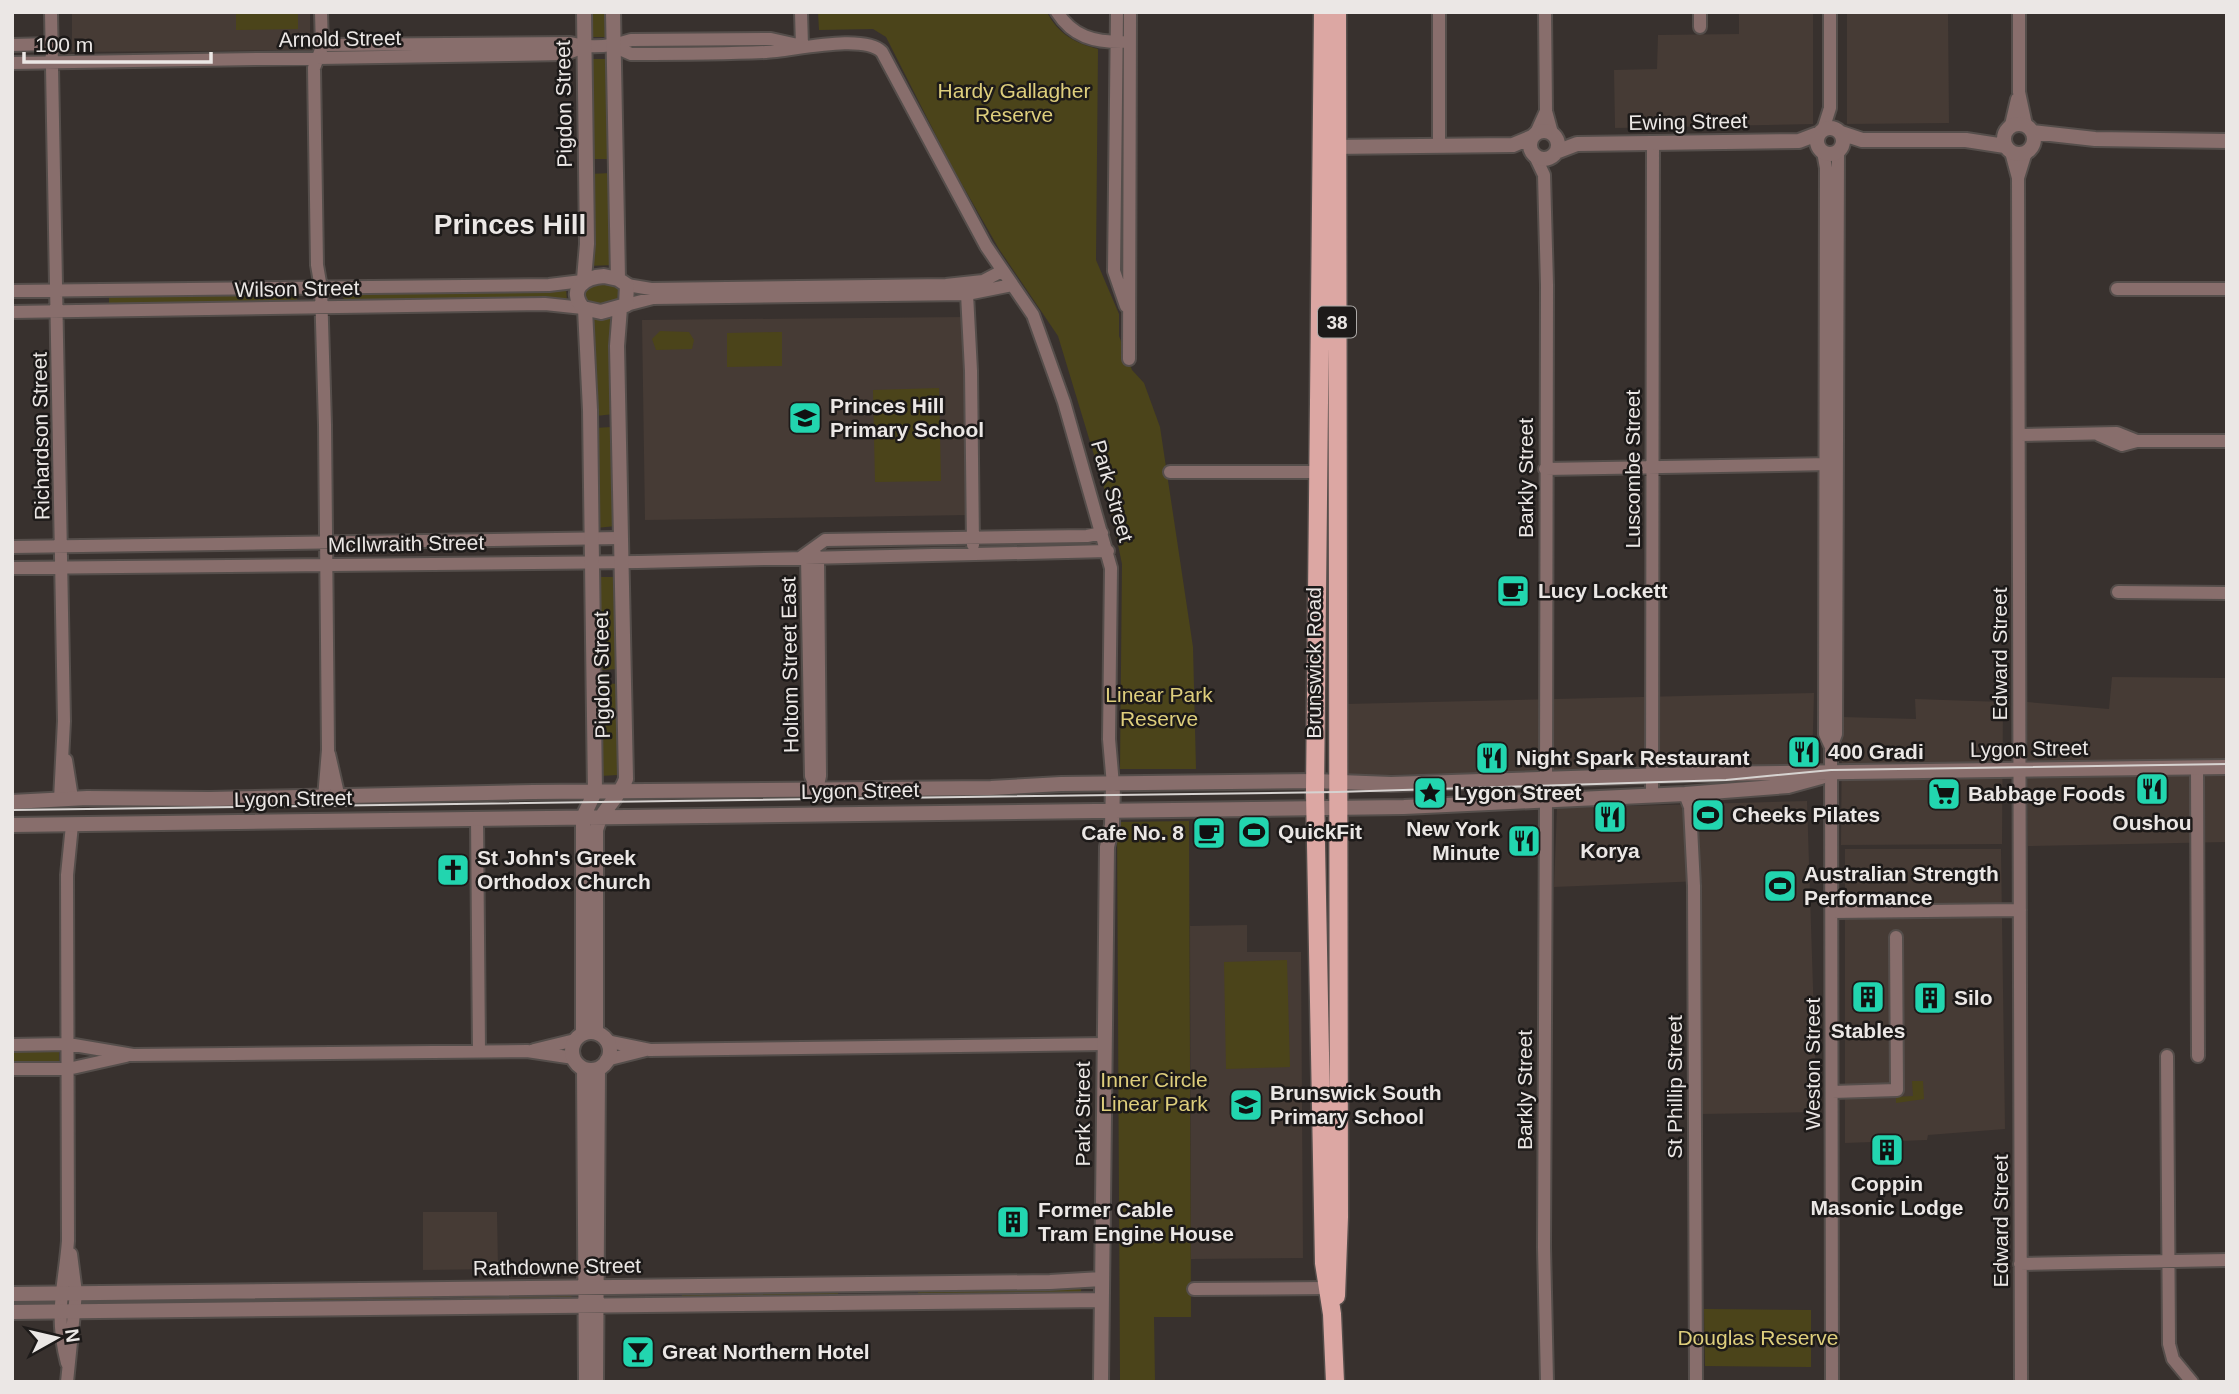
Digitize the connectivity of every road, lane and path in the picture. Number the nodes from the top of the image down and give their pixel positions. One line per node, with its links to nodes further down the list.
1 (51, 12): 19 (street, Richardson Street)
2 (321, 12): 21 (street)
3 (583, 12): 24 (street, Pigdon Street)
4 (613, 12): 22 (street)
5 (801, 12): 23 (street)
6 (809, 12): 23 (street)
7 (1057, 12): 18 (street)
8 (1117, 12): 18 (street)
9 (1130, 12): 18 (street)
10 (1323, 12): 40 (main road, Brunswick Road / 38)
11 (1337, 12): 40 (main road, Brunswick Road / 38)
12 (1439, 12): 39 (street)
13 (1545, 12): 28 (street)
14 (1700, 12): 17 (street)
15 (1830, 12): 29 (street)
16 (2019, 12): 32 (street, Edward Street)
17 (1700, 27)
18 (1123, 42): 60 (street)
19 (52, 44): 20 (street); 27 (street, Richardson Street)
20 (12, 45)
21 (322, 45): 24 (street, Arnold Street); 25 (street)
22 (613, 46): 23 (street, Arnold Street); 24 (street, Arnold Street); 47 (street)
23 (806, 46): 45 (street, Arnold Street)
24 (584, 47): 25 (street, Arnold Street); 46 (street, Pigdon Street)
25 (318, 59): 27 (street, Arnold Street); 49 (street)
26 (12, 62): 27 (street, Arnold Street)
27 (52, 62): 53 (street, Richardson Street)
28 (1546, 111): 30 (street); 31 (street)
29 (1830, 132): 33 (street); 34 (street, Ewing Street); 41 (street); 41 (street)
30 (1554, 134): 31 (street); 37 (street, Ewing Street); 43 (street)
31 (1534, 135): 38 (street); 42 (street)
32 (2019, 139): 33 (street); 35 (street); 61 (street, Edward Street)
33 (1862, 140): 41 (street)
34 (1799, 141): 36 (street, Ewing Street); 41 (street, Ewing Street)
35 (2227, 141)
36 (1653, 143): 37 (street, Ewing Street); 64 (street, Luscombe Street)
37 (1577, 144): 43 (street, Ewing Street)
38 (1513, 145): 39 (street); 42 (street)
39 (1439, 146): 40 (street)
40 (1329, 147): 67 (main road, Brunswick Road / 38); 68 (main road, Brunswick Road / 38)
41 (1830, 150): 63 (street, Weston Street)
42 (1534, 154): 43 (street); 44 (street, Barkly Street)
43 (1554, 154): 44 (street, Barkly Street)
44 (1544, 175): 65 (street, Barkly Street)
45 (1002, 271): 47 (street); 48 (street, Park Street)
46 (583, 280): 47 (street); 49 (street, Wilson Street); 57 (street)
47 (623, 282): 55 (street)
48 (1012, 285): 54 (street); 69 (street, Park Street)
49 (321, 288): 53 (street, Wilson Street); 56 (street)
50 (2117, 289): 51 (street)
51 (2227, 289)
52 (12, 291): 53 (street, Wilson Street)
53 (58, 291): 59 (street, Richardson Street)
54 (967, 294): 55 (street); 72 (street)
55 (623, 306): 57 (street); 71 (street, Pigdon Street)
56 (322, 308): 57 (street, Wilson Street); 59 (street, Wilson Street); 73 (street)
57 (584, 309): 70 (street, Pigdon Street)
58 (12, 312): 59 (street, Wilson Street)
59 (58, 312): 74 (street, Richardson Street)
60 (1129, 359)
61 (2020, 435): 62 (street); 91 (street, Edward Street)
62 (2227, 441)
63 (1829, 464): 64 (street); 92 (street, Weston Street)
64 (1653, 467): 65 (street); 93 (street, Luscombe Street)
65 (1545, 468): 95 (street, Barkly Street)
66 (1170, 472): 67 (street)
67 (1318, 472): 68 (main road); 86 (main road, Brunswick Road / 38)
68 (1337, 472): 87 (main road, Brunswick Road / 38)
69 (1102, 533): 72 (street); 76 (street, Park Street)
70 (591, 538): 71 (street, McIlwraith Street); 73 (street, McIlwraith Street); 79 (street, Pigdon Street)
71 (620, 538): 80 (street, Pigdon Street)
72 (973, 538): 77 (street); 78 (street)
73 (326, 543): 74 (street, McIlwraith Street); 81 (street)
74 (61, 546): 75 (street, McIlwraith Street); 82 (street, Richardson Street)
75 (12, 547)
76 (1108, 551): 77 (street, McIlwraith Street); 97 (street, Park Street)
77 (973, 553): 78 (street, McIlwraith Street)
78 (808, 557): 80 (street, McIlwraith Street); 99 (street, Holtom Street East)
79 (591, 561): 80 (street, McIlwraith Street); 81 (street, McIlwraith Street); 100 (street, Pigdon Street)
80 (621, 561): 101 (street, Pigdon Street)
81 (326, 564): 82 (street, McIlwraith Street); 88 (street)
82 (62, 567): 83 (street, McIlwraith Street); 107 (street, Richardson Street)
83 (12, 568)
84 (2118, 592): 85 (street)
85 (2227, 593)
86 (1315, 668): 87 (main road); 94 (main road, Brunswick Road / 38)
87 (1337, 668): 96 (main road, Brunswick Road / 38)
88 (328, 750): 105 (street); 106 (street)
89 (2227, 767): 90 (street, Lygon Street)
90 (2197, 768): 91 (street, Lygon Street); 135 (street)
91 (2019, 771): 92 (street, Lygon Street); 122 (street, Edward Street)
92 (1831, 772): 93 (street, Lygon Street); 102 (street, Lygon Street); 123 (street, Weston Street)
93 (1652, 775): 95 (street, Lygon Street); 103 (street, Luscombe Street)
94 (1315, 781): 96 (street, Lygon Street); 97 (street, Lygon Street); 110 (main road, Brunswick Road / 38)
95 (1546, 781): 96 (street, Lygon Street); 108 (street)
96 (1337, 782): 111 (main road, Brunswick Road / 38)
97 (1108, 784): 98 (street, Lygon Street); 112 (street, Park Street)
98 (845, 789): 99 (street, Lygon Street); 113 (street)
99 (817, 790): 101 (street, Lygon Street); 114 (street)
100 (595, 792): 101 (street, Lygon Street); 104 (street, Lygon Street); 115 (street, Pigdon Street)
101 (620, 792): 116 (street)
102 (1685, 794): 103 (street, Lygon Street); 167 (street, St Phillip Street)
103 (1652, 795): 108 (street, Lygon Street)
104 (477, 796): 106 (street, Lygon Street); 117 (street)
105 (324, 798): 106 (street, Lygon Street); 107 (street, Lygon Street); 118 (street)
106 (339, 798): 119 (street)
107 (66, 799): 109 (street, Lygon Street); 121 (street)
108 (1546, 799): 111 (street, Lygon Street); 166 (street, Barkly Street)
109 (12, 802)
110 (1315, 807): 111 (street, Lygon Street); 112 (street, Lygon Street); 148 (main road, Brunswick Road / 38)
111 (1338, 807): 148 (main road, Brunswick Road / 38)
112 (1108, 810): 113 (street, Lygon Street); 128 (street, Park Street)
113 (845, 812): 114 (street, Lygon Street)
114 (817, 813): 116 (street, Lygon Street)
115 (583, 817): 116 (street, Lygon Street); 117 (street, Lygon Street); 124 (street, Pigdon Street)
116 (599, 817): 124 (street, Pigdon Street)
117 (477, 818): 119 (street, Lygon Street); 132 (street)
118 (324, 820): 119 (street, Lygon Street); 121 (street, Lygon Street)
119 (340, 820)
120 (12, 825): 121 (street, Lygon Street)
121 (66, 825): 127 (street)
122 (2020, 910): 123 (street); 143 (street, Edward Street)
123 (1832, 912): 139 (street, Weston Street)
124 (589, 918): 126 (street, Pigdon Street)
125 (1896, 937): 139 (street)
126 (590, 1036): 130 (street); 131 (street); 136 (street); 136 (street)
127 (68, 1044): 129 (street); 133 (street); 138 (street)
128 (1105, 1044): 130 (street); 144 (street, Park Street)
129 (12, 1045)
130 (650, 1050): 136 (street)
131 (527, 1051): 132 (street); 136 (street)
132 (479, 1052): 133 (street)
133 (133, 1055): 138 (street)
134 (2166, 1056): 142 (street)
135 (2198, 1056)
136 (591, 1064): 146 (street)
137 (12, 1069): 138 (street)
138 (68, 1069): 140 (street)
139 (1832, 1092): 168 (street, Weston Street)
140 (68, 1241): 150 (street); 151 (street)
141 (2227, 1260): 142 (street)
142 (2169, 1261): 143 (street); 170 (street)
143 (2020, 1264): 169 (street, Edward Street)
144 (1102, 1279): 145 (street, Rathdowne Street); 153 (street, Park Street)
145 (908, 1284): 147 (street, Rathdowne Street); 154 (street)
146 (591, 1287): 147 (street, Rathdowne Street); 151 (street, Rathdowne Street); 155 (street)
147 (675, 1287): 156 (street)
148 (1333, 1288): 149 (street); 165 (main road, Brunswick Road / 38)
149 (1194, 1289)
150 (60, 1293): 151 (street, Rathdowne Street); 152 (street, Rathdowne Street); 157 (street)
151 (76, 1293): 158 (street)
152 (12, 1294)
153 (1101, 1300): 154 (street, Rathdowne Street); 164 (street, Park Street)
154 (908, 1302): 156 (street, Rathdowne Street)
155 (591, 1305): 156 (street, Rathdowne Street); 158 (street, Rathdowne Street); 162 (street); 163 (street)
156 (675, 1306)
157 (59, 1311): 158 (street, Rathdowne Street); 159 (street, Rathdowne Street); 160 (street)
158 (75, 1311): 160 (street)
159 (12, 1312)
160 (66, 1363): 161 (street)
161 (67, 1382)
162 (586, 1382)
163 (596, 1382)
164 (1101, 1382)
165 (1335, 1382)
166 (1547, 1382)
167 (1696, 1382)
168 (1832, 1382)
169 (2021, 1382)
170 (2192, 1382)

